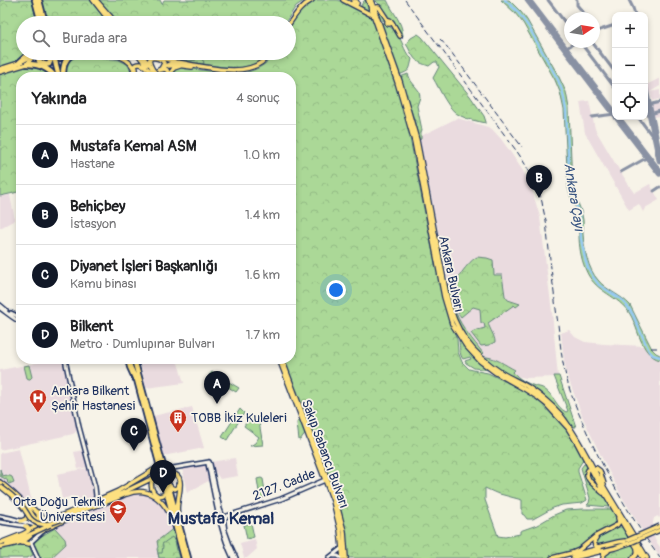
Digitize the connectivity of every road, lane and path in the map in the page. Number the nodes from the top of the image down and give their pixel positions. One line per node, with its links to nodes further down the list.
1 (35, 0): 12 (highway)
2 (39, 0): 14 (highway)
3 (93, 0): 17 (main road)
4 (96, 0): 18 (main road)
5 (308, 0): 19 (main road)
6 (312, 0): 20 (main road)
7 (343, 0): 11 (main road)
8 (350, 0): 11 (main road)
9 (367, 0): 13 (main road, Ankara Bulvarı)
10 (372, 0): 21 (main road, Ankara Bulvarı); 22 (main road)
11 (356, 2): 13 (main road)
12 (37, 8): 15 (highway); 16 (highway)
13 (371, 13): 87 (main road, Ankara Bulvarı)
14 (42, 15)
15 (38, 16)
16 (39, 16)
17 (106, 16)
18 (110, 16)
19 (293, 16)
20 (294, 16)
21 (381, 20): 22 (main road); 22 (main road); 87 (main road, Ankara Bulvarı)
22 (389, 23): 23 (main road)
23 (400, 36)
24 (39, 60): 25 (highway)
25 (50, 60)
26 (52, 60): 42 (highway)
27 (53, 60): 43 (highway)
28 (66, 60): 44 (highway)
29 (123, 60): 46 (main road)
30 (126, 60): 45 (main road)
31 (142, 60): 49 (main road)
32 (145, 60): 50 (main road)
33 (168, 60): 37 (main road)
34 (264, 60): 37 (main road)
35 (266, 60): 57 (main road)
36 (26, 62): 39 (main road); 40 (main road); 41 (highway)
37 (177, 62): 51 (main road)
38 (181, 66): 52 (main road); 55 (main road); 56 (main road)
39 (0, 69)
40 (0, 72)
41 (50, 72)
42 (55, 72)
43 (56, 72)
44 (64, 72)
45 (136, 72)
46 (136, 72)
47 (137, 72): 48 (main road)
48 (152, 72)
49 (152, 72)
50 (153, 72)
51 (157, 72)
52 (158, 72)
53 (158, 72): 54 (main road)
54 (168, 72)
55 (171, 72)
56 (231, 72)
57 (240, 72)
58 (0, 305): 60 (street)
59 (0, 308): 61 (street)
60 (16, 318)
61 (16, 318)
62 (66, 364): 72 (street)
63 (131, 364): 69 (highway)
64 (131, 364): 71 (highway)
65 (135, 364): 70 (highway)
66 (135, 364): 73 (highway)
67 (281, 364): 82 (main road, Sakıp Sabancı Bulvarı)
68 (284, 364): 125 (main road, Sakıp Sabancı Bulvarı)
69 (136, 368): 70 (highway); 71 (highway)
70 (142, 378): 73 (highway)
71 (138, 385): 75 (highway)
72 (72, 393): 74 (street); 74 (street)
73 (146, 399): 80 (highway)
74 (81, 431): 85 (street)
75 (158, 460): 78 (main road); 80 (highway)
76 (170, 468): 80 (street); 80 (street); 100 (street)
77 (596, 468): 87 (main road)
78 (155, 469): 80 (main road); 86 (main road)
79 (588, 470): 87 (main road)
80 (165, 471): 81 (main road, bridge); 83 (highway); 83 (main road); 111 (main road)
81 (155, 478): 83 (main road); 86 (main road)
82 (325, 480): 100 (street, 2127. Cadde); 118 (main road, Sakıp Sabancı Bulvarı)
83 (166, 483): 111 (highway)
84 (0, 484): 88 (main road); 96 (main road); 98 (main road, bridge)
85 (95, 487): 89 (street); 90 (street)
86 (119, 494): 89 (main road); 91 (main road); 92 (main road); 111 (main road)
87 (609, 497): 95 (main road, Ankara Bulvarı); 134 (main road, Ankara Bulvarı)
88 (21, 499): 94 (main road); 99 (main road)
89 (100, 499): 90 (main road)
90 (95, 501): 92 (main road)
91 (108, 502): 93 (main road); 105 (main road)
92 (87, 505): 105 (main road)
93 (97, 505): 98 (main road); 105 (main road)
94 (38, 512): 102 (main road); 105 (main road)
95 (617, 513): 112 (main road, Ankara Bulvarı); 126 (main road)
96 (28, 515): 101 (main road); 104 (main road)
97 (0, 516): 101 (street)
98 (67, 517): 110 (main road, bridge)
99 (34, 518): 102 (main road); 104 (main road)
100 (221, 518): 123 (street)
101 (21, 521): 108 (street)
102 (40, 521): 105 (main road); 105 (main road); 108 (main road)
103 (0, 522): 106 (street)
104 (31, 522): 108 (main road)
105 (47, 525): 108 (main road); 116 (street)
106 (25, 526): 108 (street); 110 (main road)
107 (660, 526): 113 (main road, bridge)
108 (36, 528): 110 (main road); 114 (main road); 116 (street)
109 (660, 530): 113 (main road, bridge)
110 (29, 532): 115 (main road)
111 (179, 532): 121 (highway); 122 (highway)
112 (629, 532): 113 (main road); 117 (main road, Ankara Bulvarı)
113 (627, 542): 127 (main road); 128 (main road); 131 (main road)
114 (16, 544): 115 (main road); 116 (main road)
115 (0, 545)
116 (30, 545): 120 (street)
117 (636, 546): 132 (main road); 133 (main road, Ankara Bulvarı)
118 (342, 548): 119 (street); 125 (main road, Sakıp Sabancı Bulvarı)
119 (337, 554): 124 (street); 125 (street)
120 (37, 558)
121 (184, 558)
122 (188, 558)
123 (234, 558)
124 (330, 558)
125 (343, 558)
126 (552, 558)
127 (559, 558)
128 (573, 558)
129 (580, 558): 130 (main road)
130 (586, 558)
131 (604, 558)
132 (633, 558)
133 (643, 558)
134 (647, 558)

